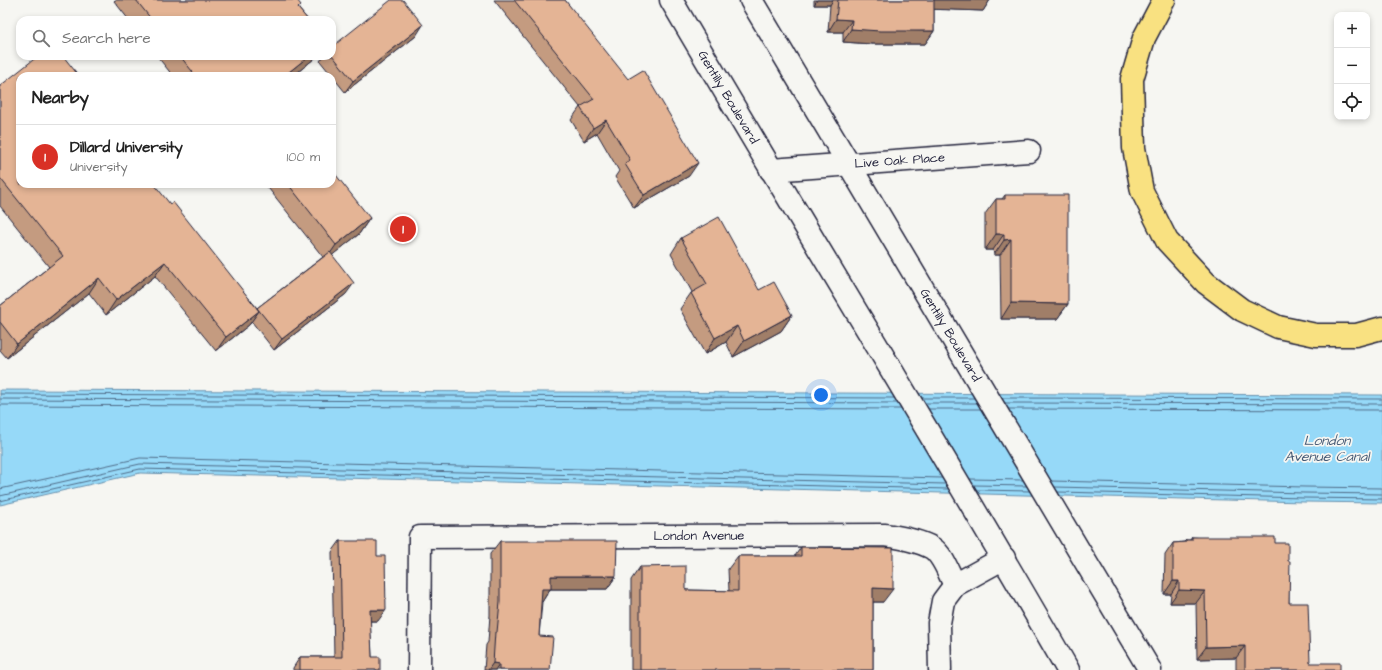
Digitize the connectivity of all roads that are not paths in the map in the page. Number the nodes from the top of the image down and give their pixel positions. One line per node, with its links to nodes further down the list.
1 (671, 0): 6 (main road, Gentilly Boulevard)
2 (751, 0): 5 (main road, Gentilly Boulevard)
3 (1164, 0): 7 (highway)
4 (1029, 151): 5 (main road, Live Oak Place)
5 (849, 164): 6 (main road, Live Oak Place); 13 (main road, Gentilly Boulevard)
6 (771, 170): 8 (main road, Gentilly Boulevard)
7 (1382, 328)
8 (1004, 558): 9 (main road); 12 (main road, Gentilly Boulevard)
9 (956, 585): 10 (main road, London Avenue); 11 (main road)
10 (419, 670)
11 (940, 670)
12 (1068, 670)
13 (1150, 670)

